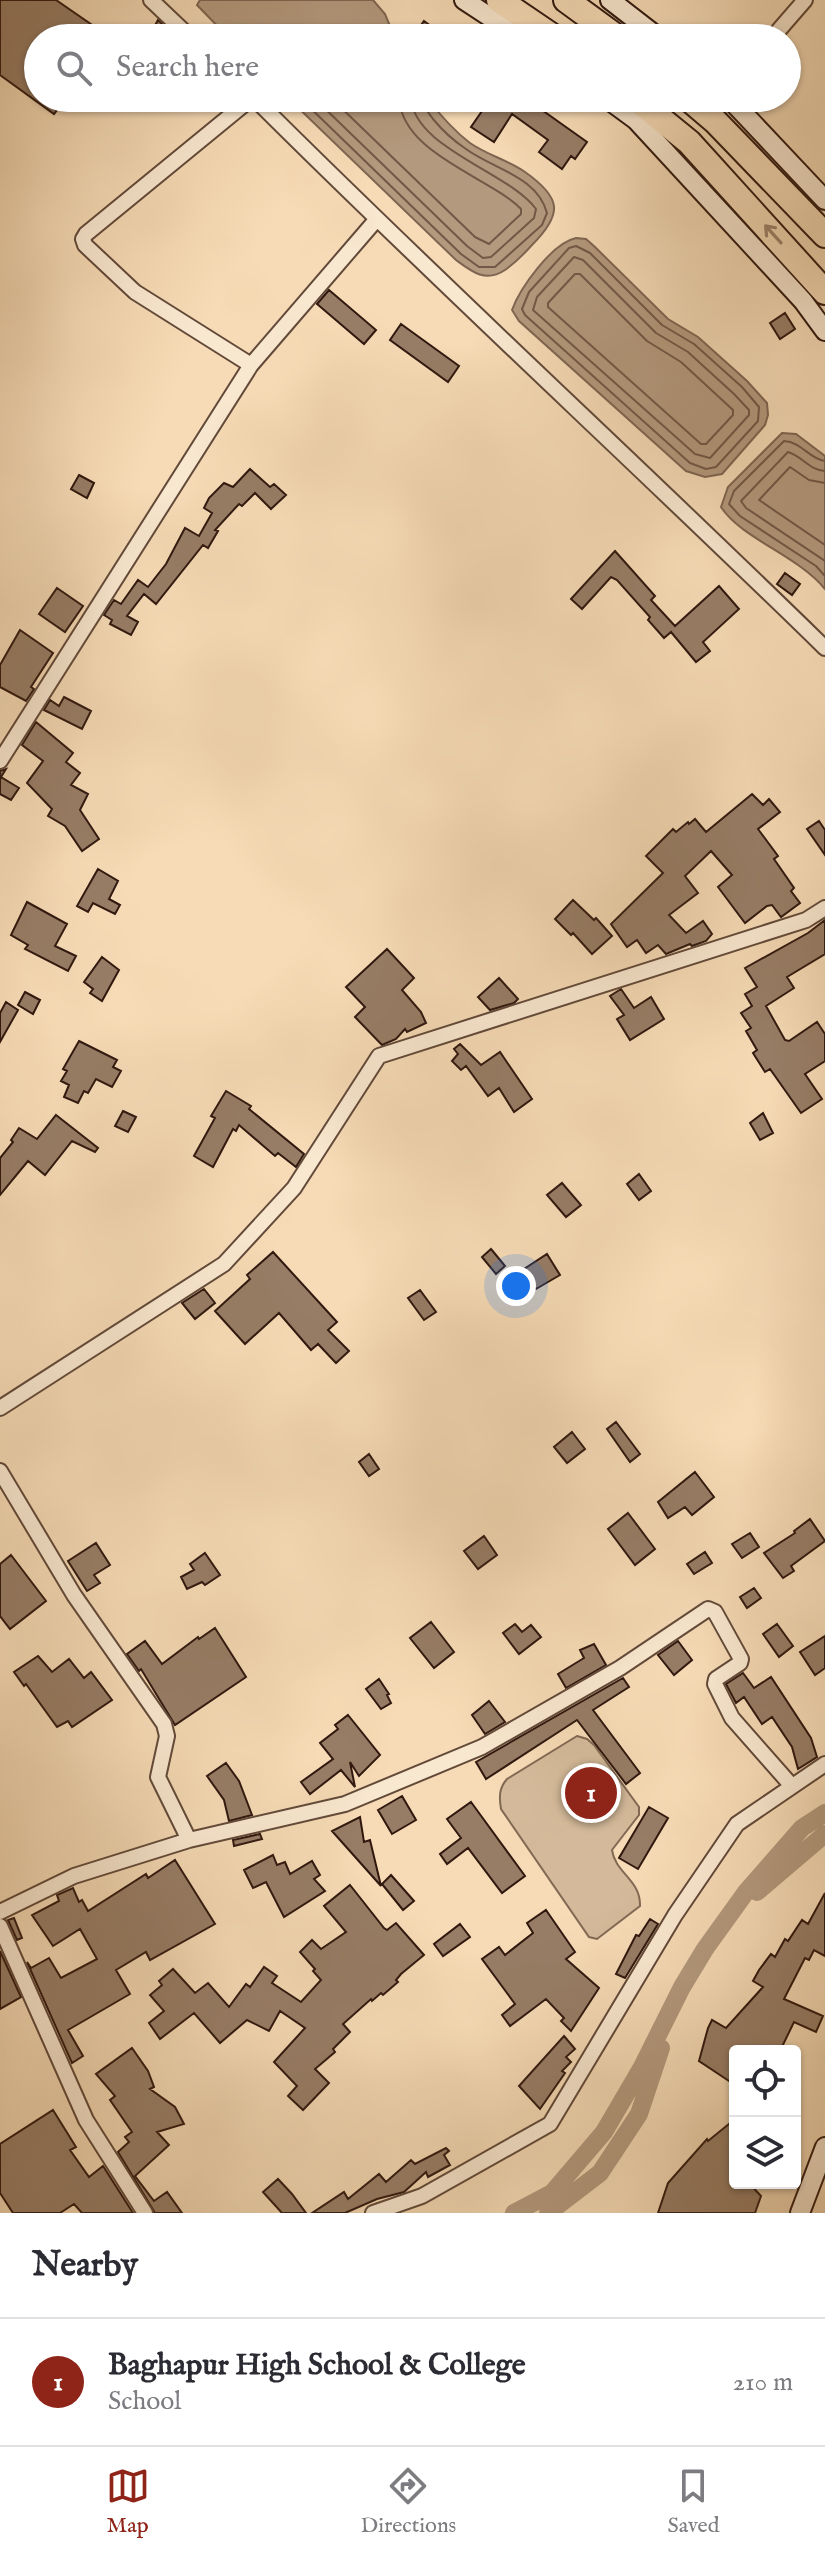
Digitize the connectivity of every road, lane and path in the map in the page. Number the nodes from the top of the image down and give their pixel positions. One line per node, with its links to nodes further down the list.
1 (151, 0): 7 (street)
2 (464, 0): 8 (street)
3 (499, 0): 9 (highway)
4 (566, 0): 10 (highway)
5 (610, 0): 11 (street)
6 (805, 0): 12 (street)
7 (176, 24)
8 (501, 24)
9 (534, 24)
10 (599, 24)
11 (641, 24)
12 (784, 24)
13 (236, 112): 24 (street)
14 (267, 112): 20 (street)
15 (622, 112): 23 (street)
16 (652, 112): 22 (highway, one-way to 16)
17 (704, 112): 21 (highway)
18 (742, 112): 19 (street)
19 (825, 200)
20 (376, 220): 24 (street); 25 (street)
21 (825, 235)
22 (825, 292)
23 (825, 331)
24 (251, 365): 26 (street)
25 (825, 648)
26 (0, 761)
27 (825, 908): 28 (street)
28 (0, 1408)
29 (0, 1471): 32 (street)
30 (825, 1764): 31 (street)
31 (791, 1785): 32 (street); 37 (street)
32 (189, 1840): 33 (street)
33 (0, 1912)
34 (0, 1926): 36 (street)
35 (825, 2147): 38 (street)
36 (145, 2213)
37 (373, 2213)
38 (800, 2213)

